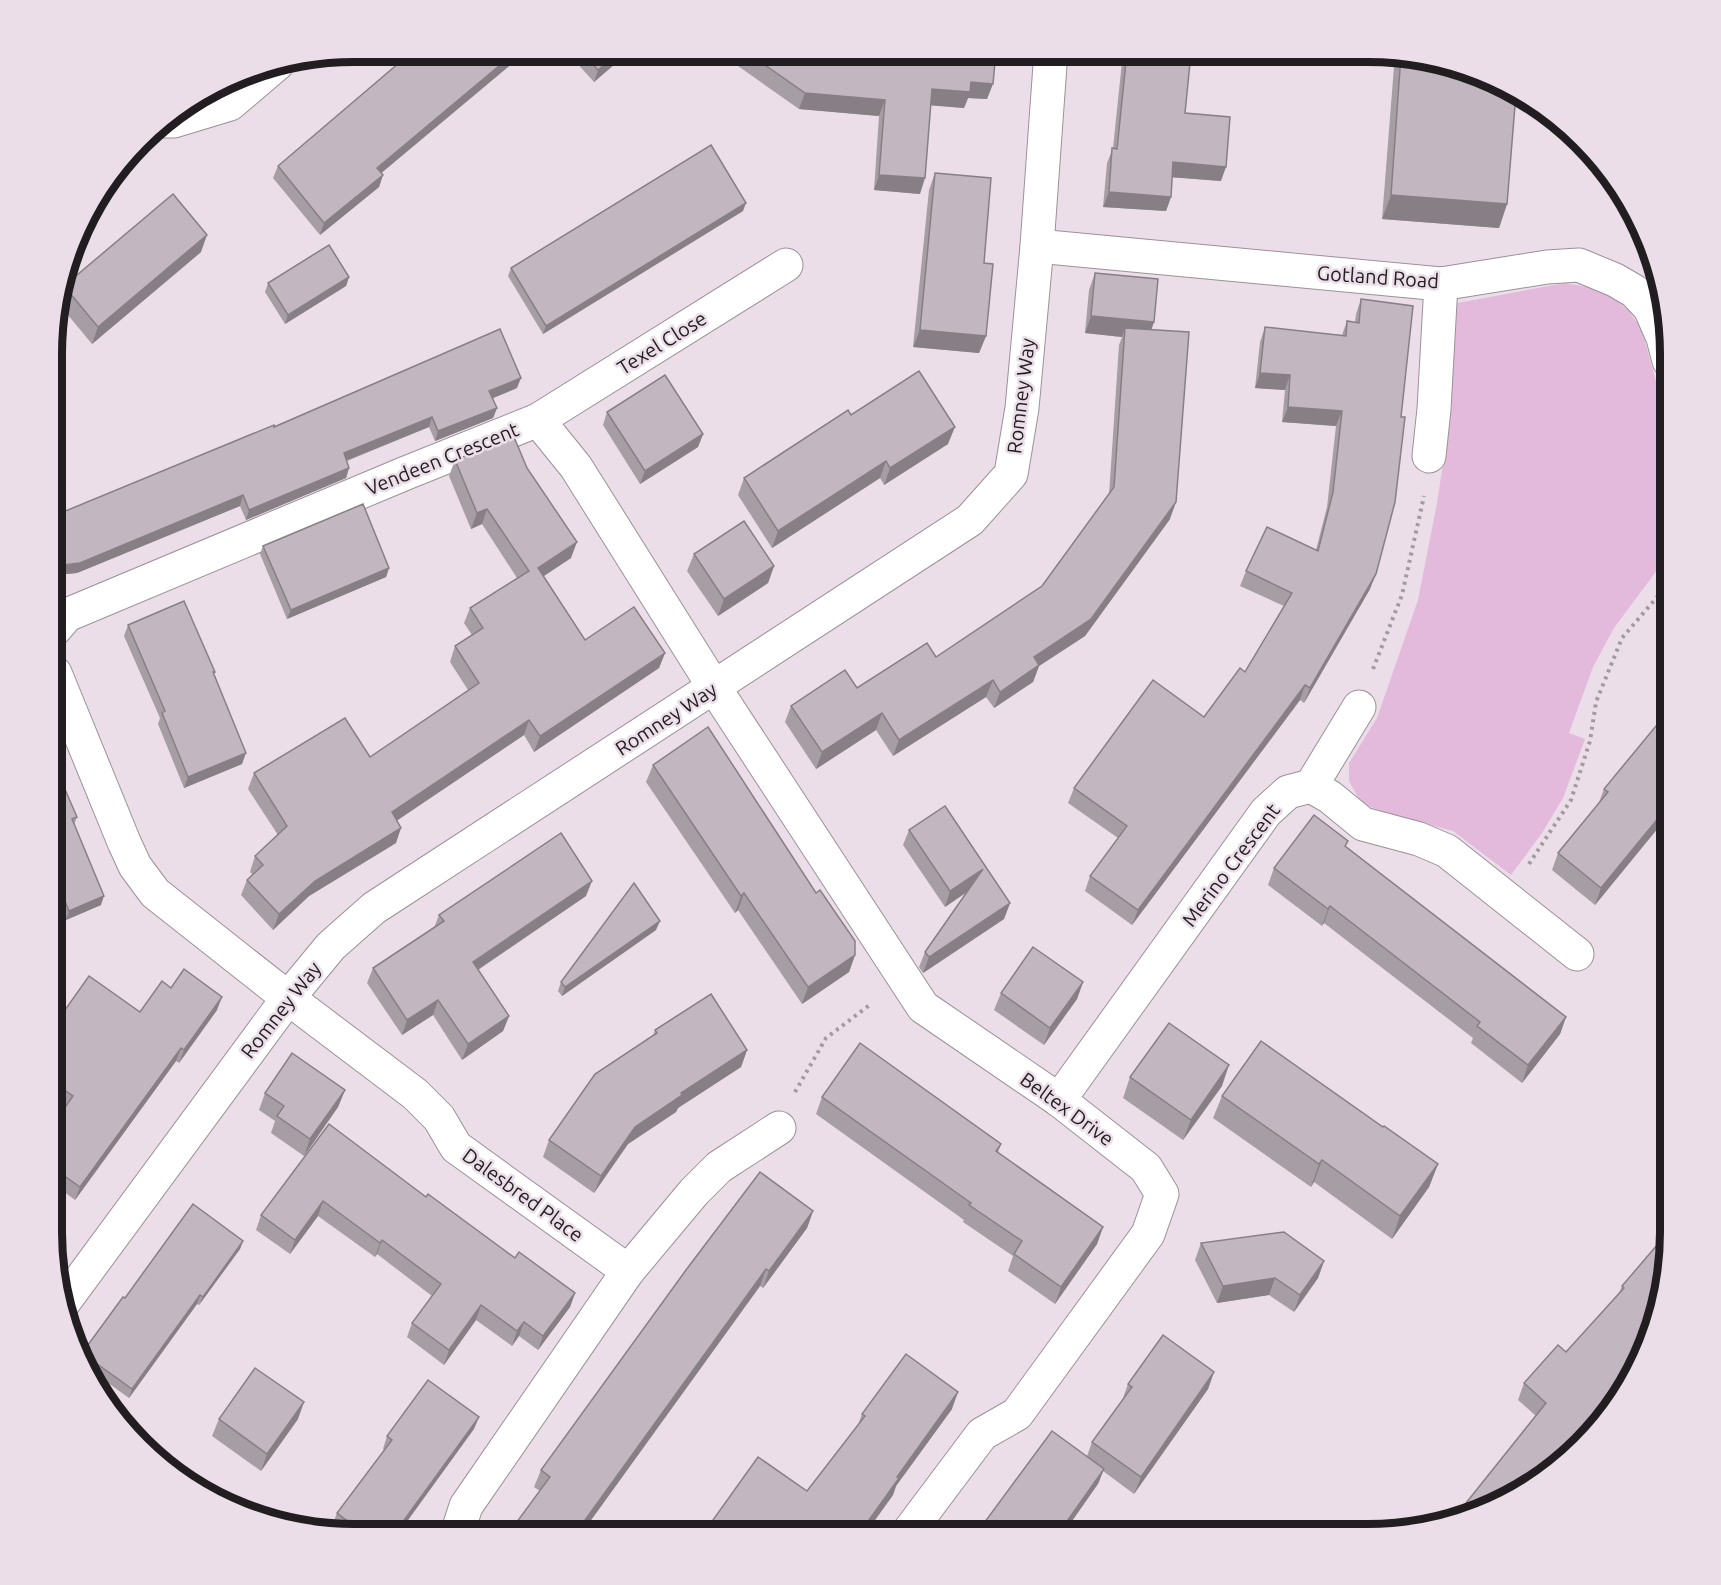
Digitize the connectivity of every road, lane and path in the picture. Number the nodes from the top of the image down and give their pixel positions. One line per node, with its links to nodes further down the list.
1 (1051, 62): 4 (street, Romney Way)
2 (263, 76): 3 (street)
3 (180, 119)
4 (1037, 246): 6 (street, Gotland Road); 12 (street, Romney Way)
5 (786, 265): 8 (street, Texel Close)
6 (1441, 284): 7 (street, Gotland Road); 9 (street)
7 (1658, 327)
8 (538, 420): 11 (street, Vendeen Crescent); 12 (street, Vendeen Crescent)
9 (1429, 456): 14 (path)
10 (1660, 594): 16 (path)
11 (62, 621)
12 (714, 687): 18 (street, Beltex Drive); 19 (street, Romney Way)
13 (62, 690): 19 (street)
14 (1359, 706): 15 (street)
15 (1311, 786): 16 (street); 20 (street, Merino Crescent)
16 (1503, 895): 17 (street)
17 (1577, 954)
18 (904, 978): 20 (street, Beltex Drive); 21 (path)
19 (288, 998): 22 (street, Dalesbred Place); 23 (street, Romney Way)
20 (1059, 1100): 25 (street, Beltex Drive)
21 (779, 1128): 22 (street)
22 (628, 1271): 24 (street)
23 (68, 1295)
24 (460, 1524)
25 (914, 1524)

